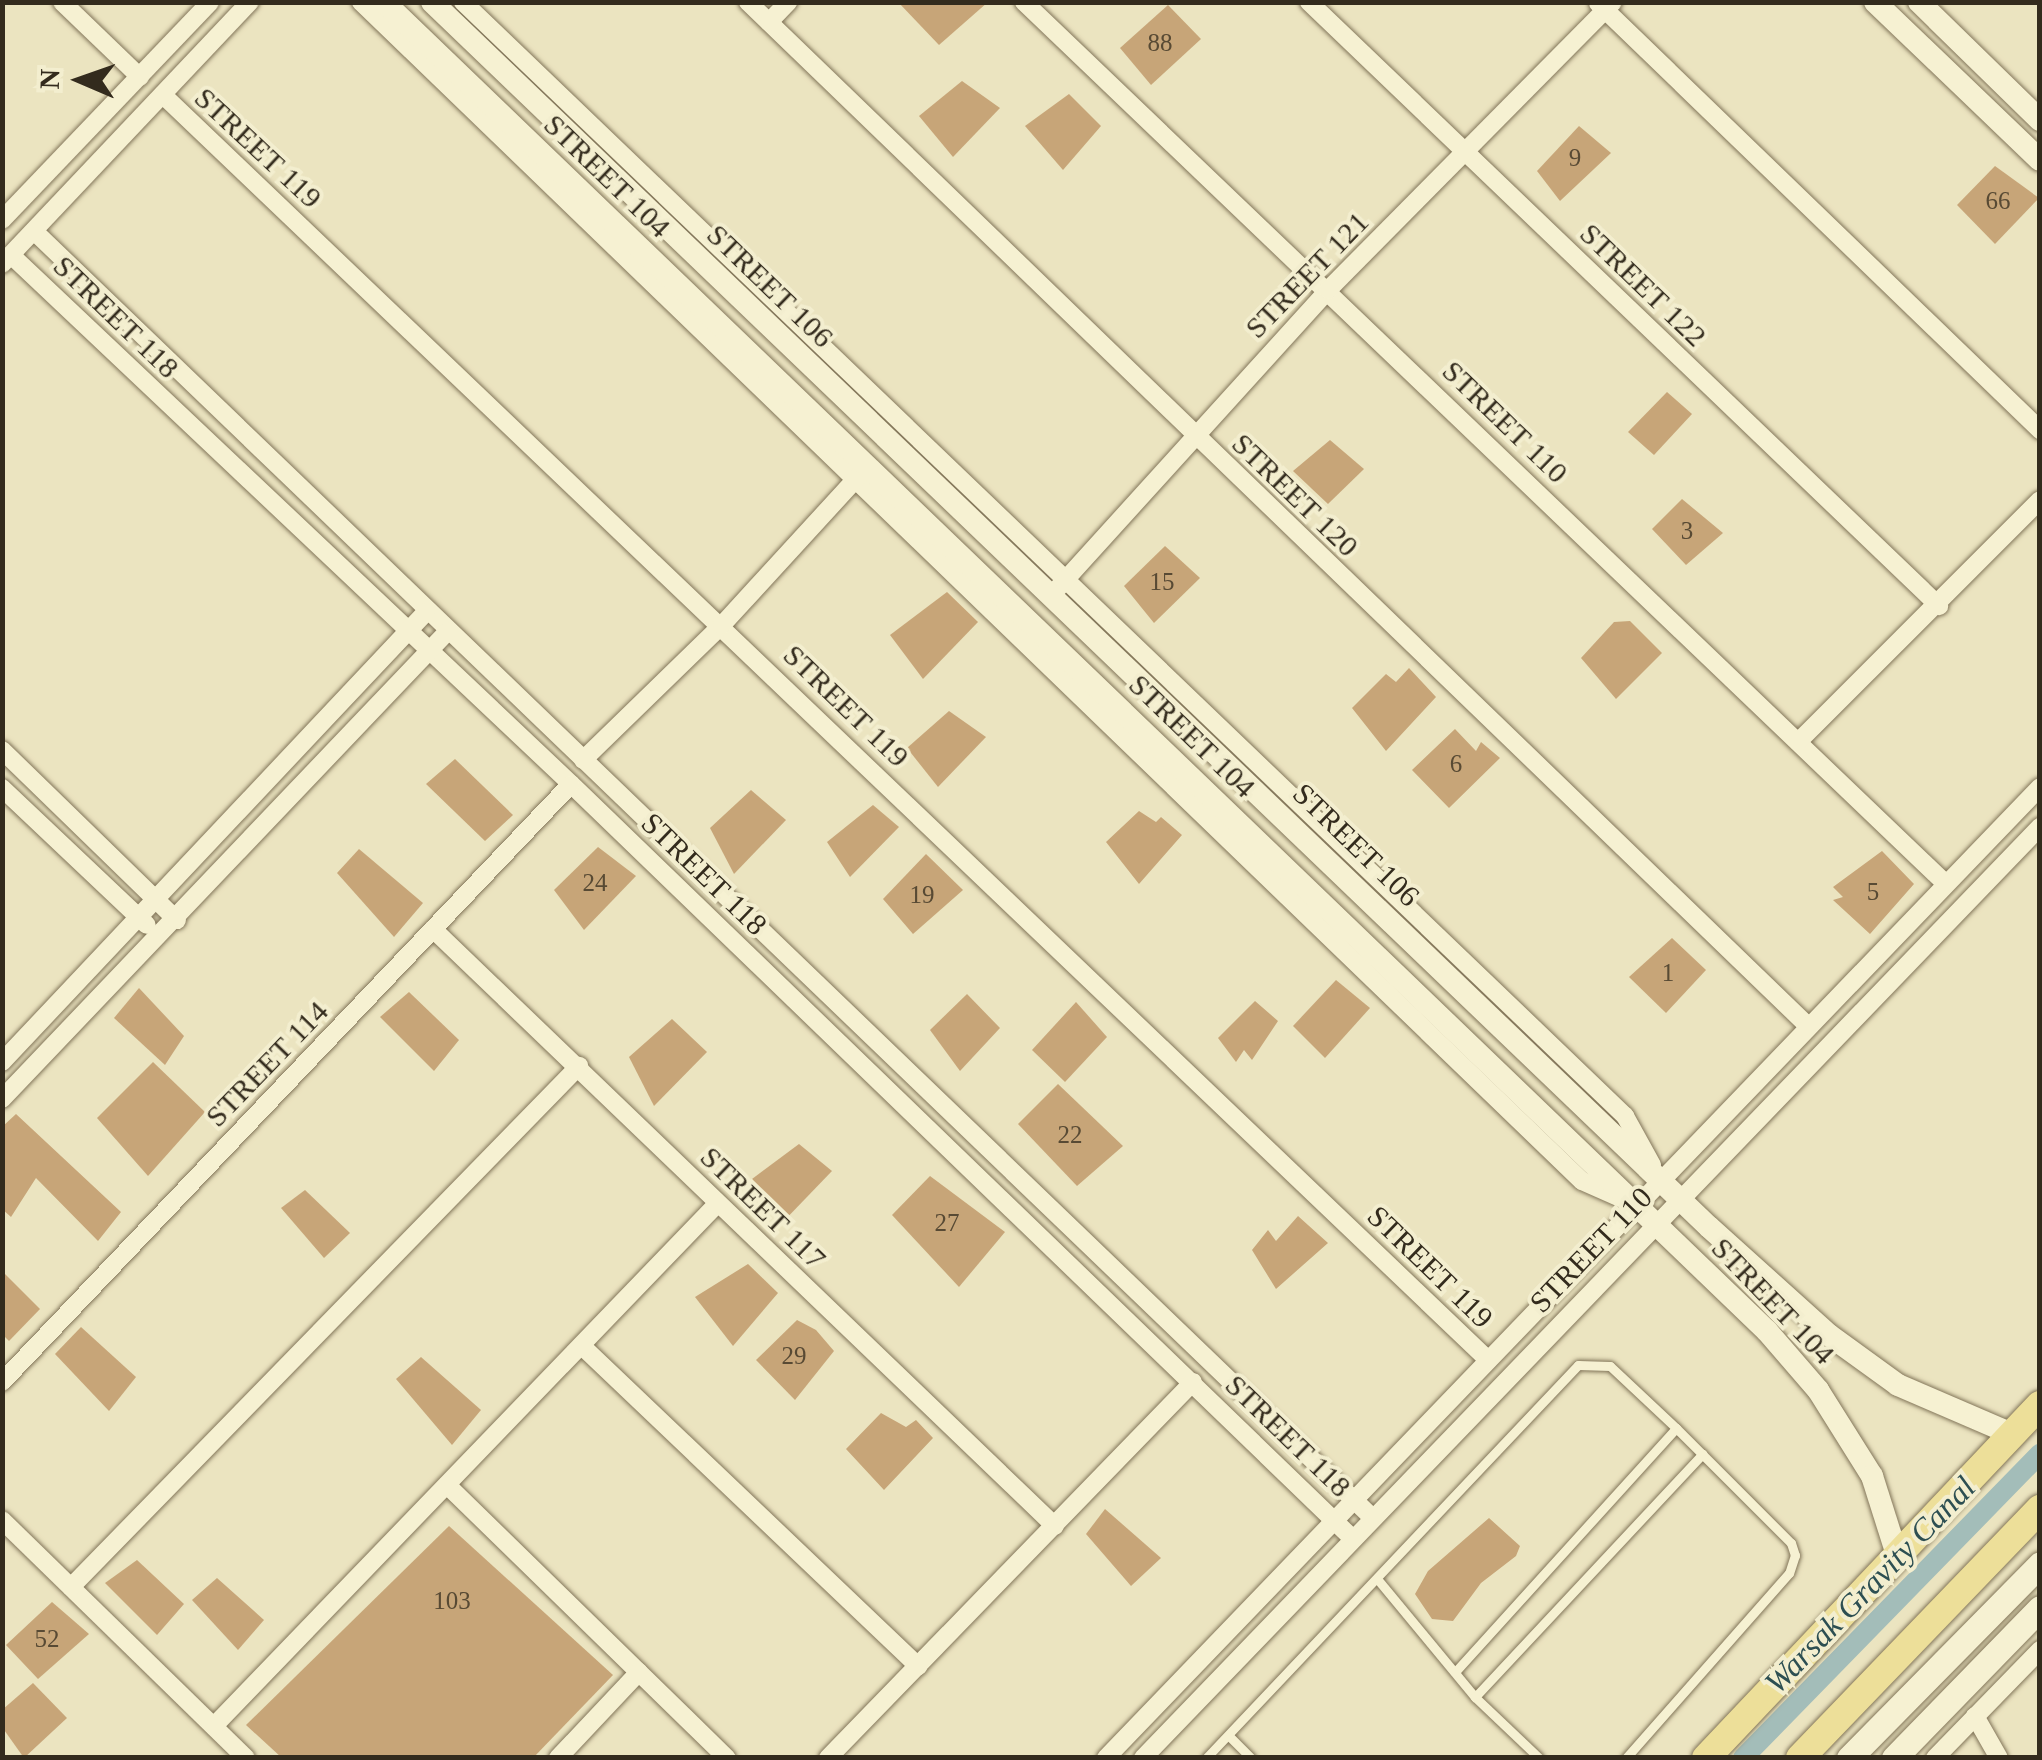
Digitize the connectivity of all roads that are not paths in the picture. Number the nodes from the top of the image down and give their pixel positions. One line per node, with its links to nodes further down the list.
1 (62, 2): 16 (street)
2 (210, 2): 16 (street)
3 (250, 2): 17 (street)
4 (361, 2): 18 (street)
5 (384, 2): 18 (street, STREET 104)
6 (432, 2): 25 (street, STREET 106)
7 (463, 2): 28 (street)
8 (748, 2): 15 (street, STREET 120)
9 (788, 2): 15 (street)
10 (1024, 2): 27 (street, STREET 110)
11 (1308, 2): 20 (street, STREET 122)
12 (1875, 2): 21 (street)
13 (1918, 2): 19 (street)
14 (1606, 5): 20 (street, STREET 121); 29 (street)
15 (768, 22): 30 (street, STREET 120)
16 (140, 77): 22 (street)
17 (162, 95): 23 (street); 36 (street, STREET 119)
18 (484, 111): 26 (street, STREET 104); 31 (street)
19 (2040, 120)
20 (1466, 153): 27 (street, STREET 121); 34 (street, STREET 122)
21 (2040, 160)
22 (2, 220)
23 (34, 231): 24 (street); 35 (street)
24 (6, 259): 38 (street, STREET 118)
25 (700, 260): 26 (street); 28 (street, STREET 106)
26 (678, 287): 31 (street, STREET 104)
27 (1328, 290): 30 (street, STREET 121); 40 (street, STREET 110)
28 (873, 412): 33 (street, STREET 106)
29 (2040, 430)
30 (1194, 436): 33 (street, STREET 121); 56 (street, STREET 120)
31 (860, 474): 36 (street); 43 (street, STREET 104)
32 (2040, 500): 34 (street)
33 (1057, 588): 49 (street, STREET 106); 57 (street)
34 (1939, 606): 40 (street)
35 (426, 612): 37 (street); 38 (street)
36 (722, 625): 42 (street); 68 (street, STREET 119)
37 (448, 631): 39 (street); 42 (street)
38 (406, 632): 39 (street, STREET 118); 50 (street)
39 (428, 653): 44 (street, STREET 118); 53 (street)
40 (1798, 742): 48 (street, STREET 110)
41 (2, 750): 50 (street)
42 (583, 760): 76 (street)
43 (1167, 768): 51 (street, STREET 104); 60 (street)
44 (571, 784): 54 (street, STREET 114); 70 (street, STREET 118)
45 (2040, 787): 48 (street, STREET 110)
46 (2, 788): 52 (street)
47 (2040, 827): 63 (street, STREET 110)
48 (1944, 883): 56 (street, STREET 110)
49 (1355, 885): 51 (street); 57 (street, STREET 106)
50 (158, 902): 52 (street); 53 (street)
51 (1331, 913): 60 (street, STREET 104)
52 (140, 918): 55 (street); 58 (street)
53 (177, 920): 55 (street)
54 (433, 929): 59 (street, STREET 117); 69 (street, STREET 114)
55 (158, 936): 61 (street)
56 (1806, 1024): 62 (street, STREET 110)
57 (1522, 1032): 62 (street, STREET 106)
58 (2, 1062)
59 (578, 1066): 64 (street, STREET 117); 86 (street)
60 (1477, 1066): 65 (street, STREET 104)
61 (2, 1099)
62 (1660, 1179): 63 (street, STREET 106); 65 (street, STREET 110)
63 (1680, 1198): 66 (street, STREET 110); 73 (street, STREET 106)
64 (718, 1203): 67 (street); 81 (street, STREET 117)
65 (1636, 1205): 66 (street, STREET 104); 68 (street, STREET 110)
66 (1654, 1222): 78 (street, STREET 110); 83 (street, STREET 104)
67 (583, 1347): 75 (street); 89 (street)
68 (1488, 1360): 76 (street, STREET 110)
69 (2, 1382)
70 (1193, 1382): 80 (street, STREET 118); 81 (street)
71 (2040, 1406): 73 (main road)
72 (1676, 1428): 74 (lane); 85 (lane); 91 (lane)
73 (2012, 1434): 83 (main road)
74 (1702, 1454): 92 (lane); 105 (lane)
75 (447, 1486): 90 (street); 94 (street)
76 (1356, 1499): 78 (street); 80 (street, STREET 110)
77 (2040, 1509): 107 (main road)
78 (1373, 1518): 82 (street, STREET 110)
79 (2, 1520): 86 (street)
80 (1334, 1520): 82 (street, STREET 118); 100 (street, STREET 110)
81 (1055, 1526): 89 (street)
82 (1352, 1539): 101 (street, STREET 110)
83 (1897, 1556): 106 (main road)
84 (2040, 1564): 108 (main road)
85 (1378, 1580): 91 (lane); 95 (lane)
86 (71, 1586): 94 (street)
87 (2040, 1608): 109 (main road)
88 (2040, 1650): 93 (street)
89 (918, 1666): 99 (street)
90 (639, 1672): 97 (street); 98 (street)
91 (1455, 1672): 92 (lane)
92 (1475, 1697): 104 (lane)
93 (1975, 1716): 110 (street); 111 (street)
94 (214, 1726): 96 (street)
95 (1228, 1736): 102 (lane); 103 (lane)
96 (246, 1758)
97 (558, 1758)
98 (726, 1758)
99 (828, 1758)
100 (1106, 1758)
101 (1143, 1758)
102 (1206, 1758)
103 (1252, 1758)
104 (1540, 1758)
105 (1626, 1758)
106 (1706, 1758)
107 (1800, 1758)
108 (1849, 1758)
109 (1894, 1758)
110 (1935, 1758)
111 (1999, 1758)

